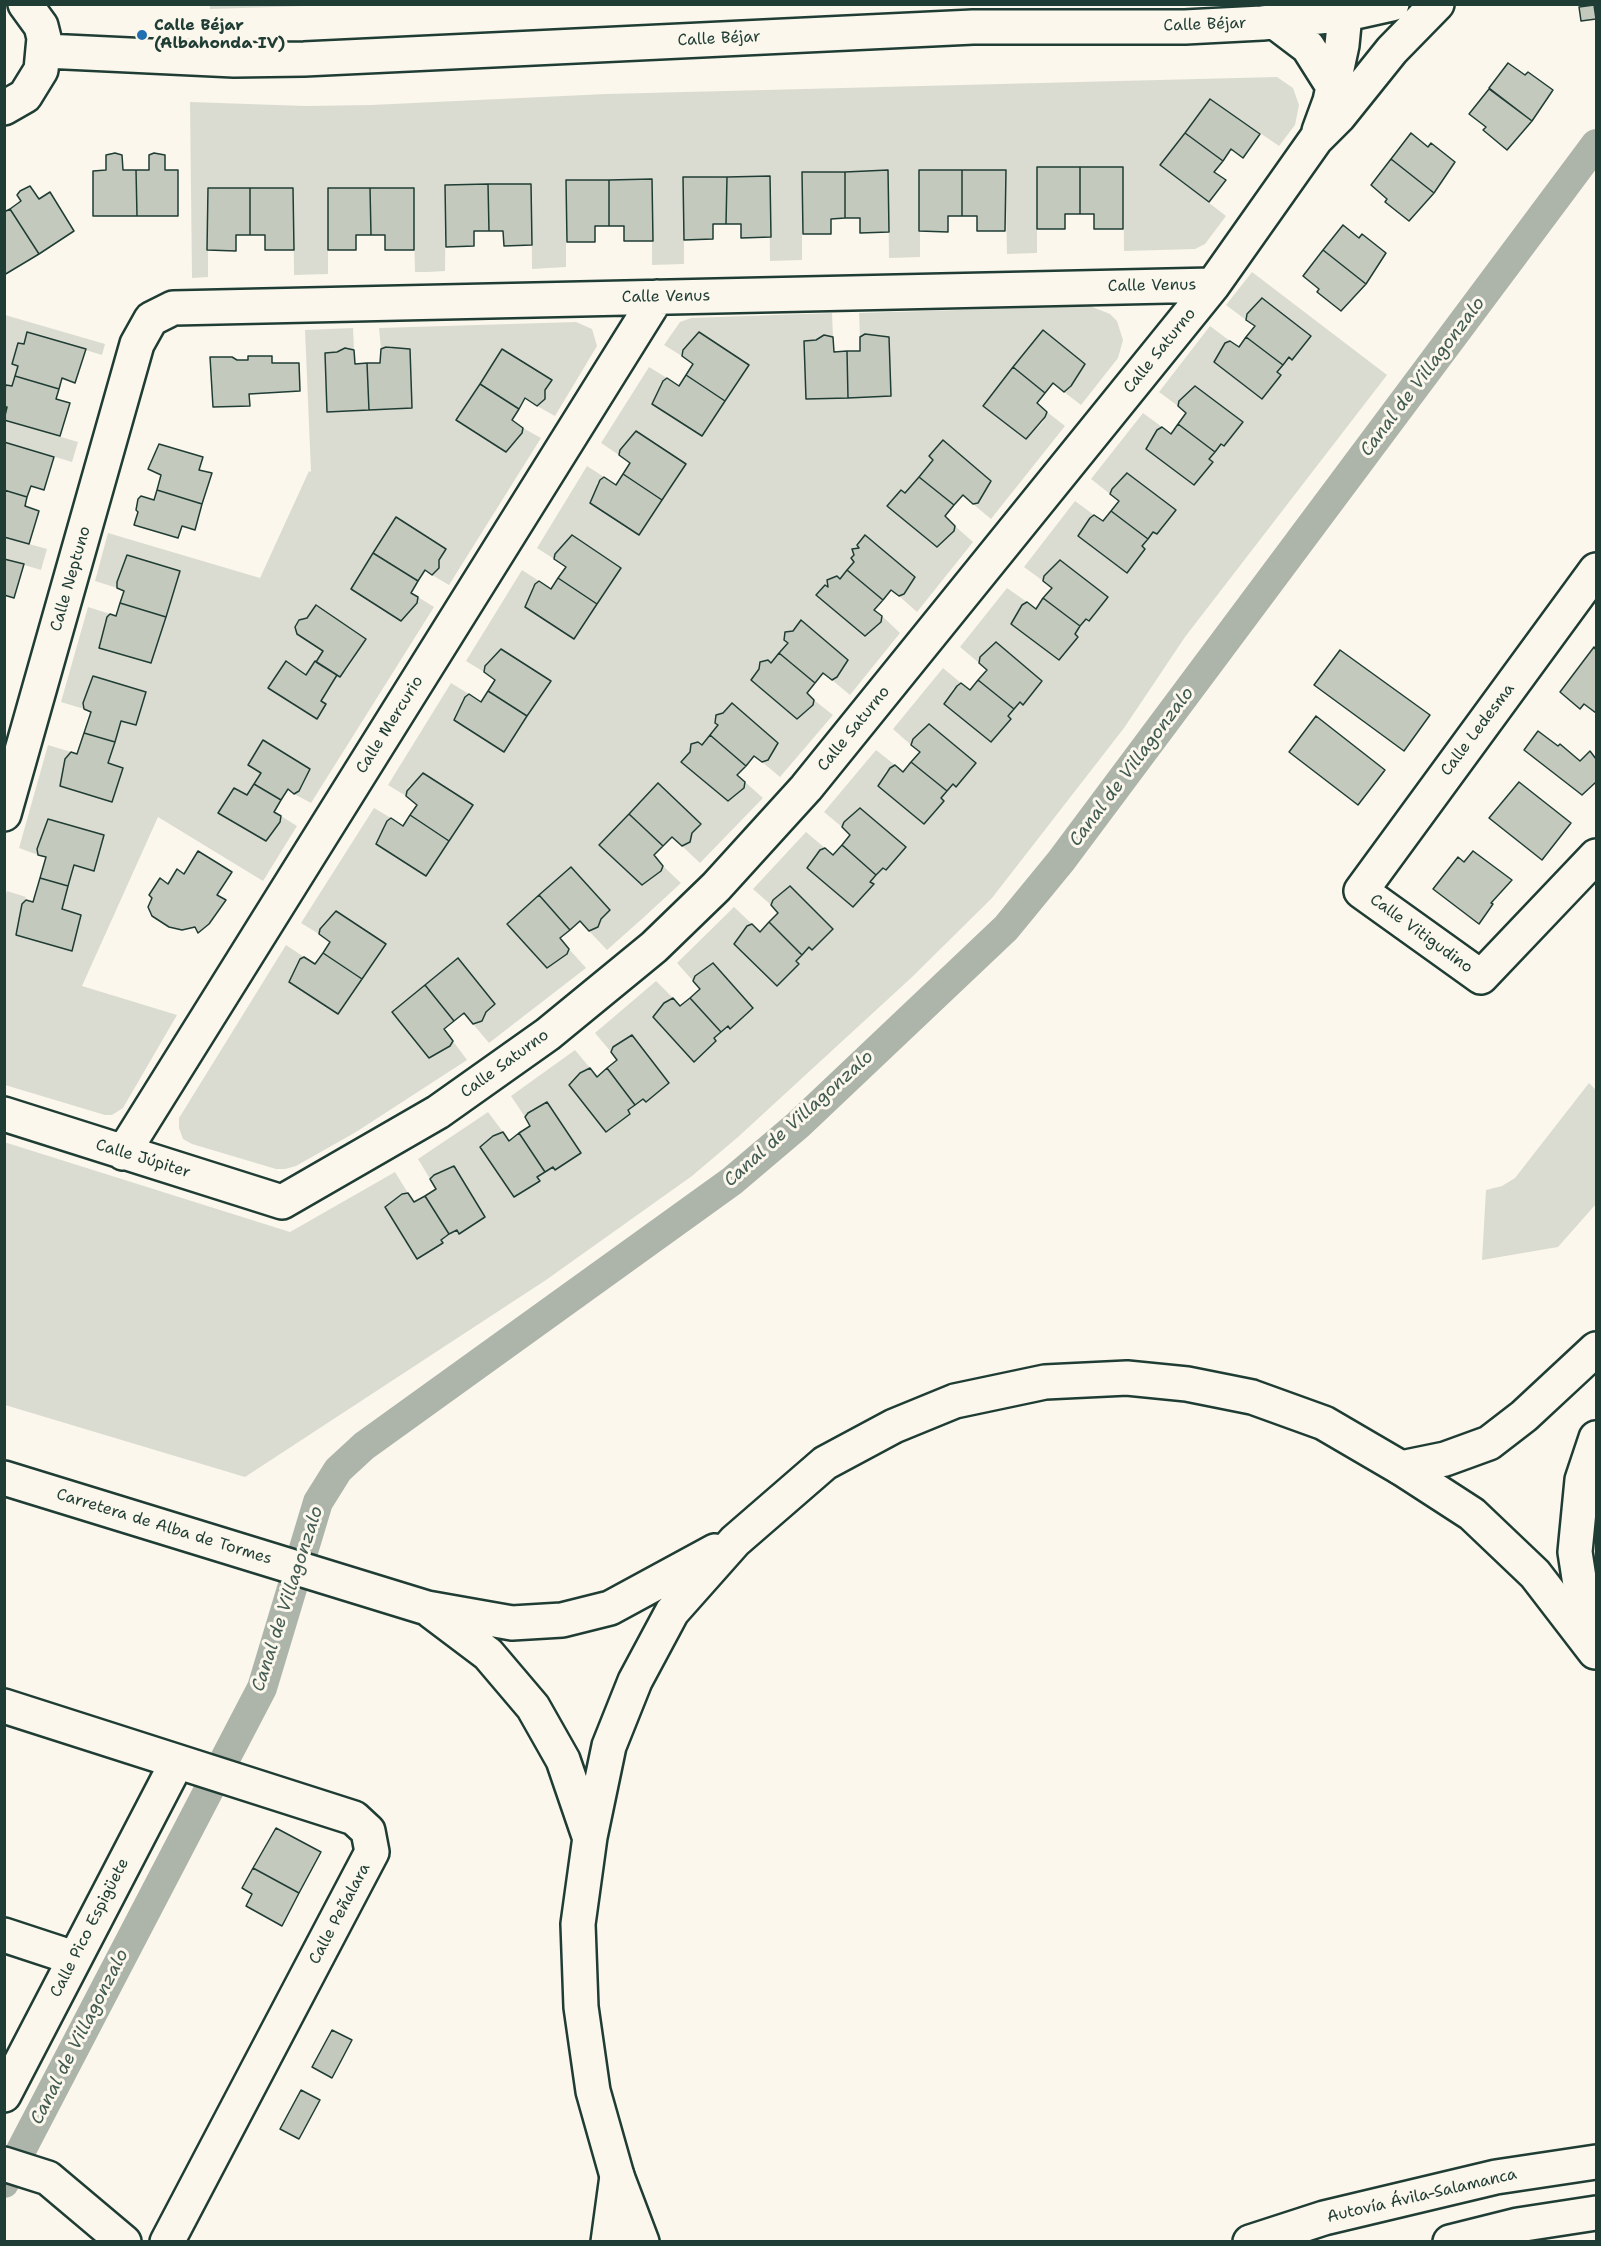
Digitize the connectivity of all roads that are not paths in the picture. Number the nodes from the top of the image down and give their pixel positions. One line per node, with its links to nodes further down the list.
1 (25, 4): 6 (main road)
2 (1392, 4): 4 (main road, Calle Béjar)
3 (1437, 4): 7 (main road, Calle Saturno)
4 (1347, 9): 5 (main road, Calle Béjar); 7 (main road, Calle Saturno)
5 (1275, 22): 6 (main road, Calle Béjar); 7 (main road)
6 (45, 51): 8 (main road)
7 (1345, 89): 9 (main road, Calle Saturno)
8 (4, 108)
9 (1213, 285): 10 (main road, Calle Venus); 18 (main road, Calle Saturno)
10 (657, 297): 11 (main road, Calle Venus); 17 (main road, Calle Mercurio)
11 (137, 344): 13 (main road, Calle Neptuno)
12 (1596, 570): 15 (main road, Calle Ledesma)
13 (4, 814)
14 (1596, 856): 15 (main road, Calle Vitigudino)
15 (1360, 891)
16 (4, 1114): 17 (main road, Calle Júpiter)
17 (123, 1153): 18 (main road, Calle Júpiter)
18 (282, 1202)
19 (1596, 1349): 21 (main road)
20 (1596, 1438): 25 (main road)
21 (1401, 1468): 23 (main road); 25 (main road)
22 (4, 1478): 24 (main road, Carretera de Alba de Tormes)
23 (735, 1541): 24 (main road, Carretera de Alba de Tormes); 28 (main road)
24 (428, 1608): 28 (main road, Carretera de Alba de Tormes)
25 (1593, 1649)
26 (4, 1706): 27 (main road, Calle Peñalara)
27 (189, 1765): 30 (main road, Calle Pico Espigüete); 37 (main road, Calle Peñalara)
28 (590, 1837): 34 (main road)
29 (4, 1935): 30 (main road)
30 (74, 1958): 31 (main road, Calle Pico Espigüete)
31 (4, 2095)
32 (1596, 2162): 40 (main road, Autovía Ávila-Salamanca)
33 (15, 2167): 36 (main road)
34 (617, 2176): 38 (main road); 39 (main road)
35 (1596, 2213): 41 (main road)
36 (124, 2241)
37 (167, 2241)
38 (608, 2241)
39 (642, 2241)
40 (1250, 2241)
41 (1450, 2241)

